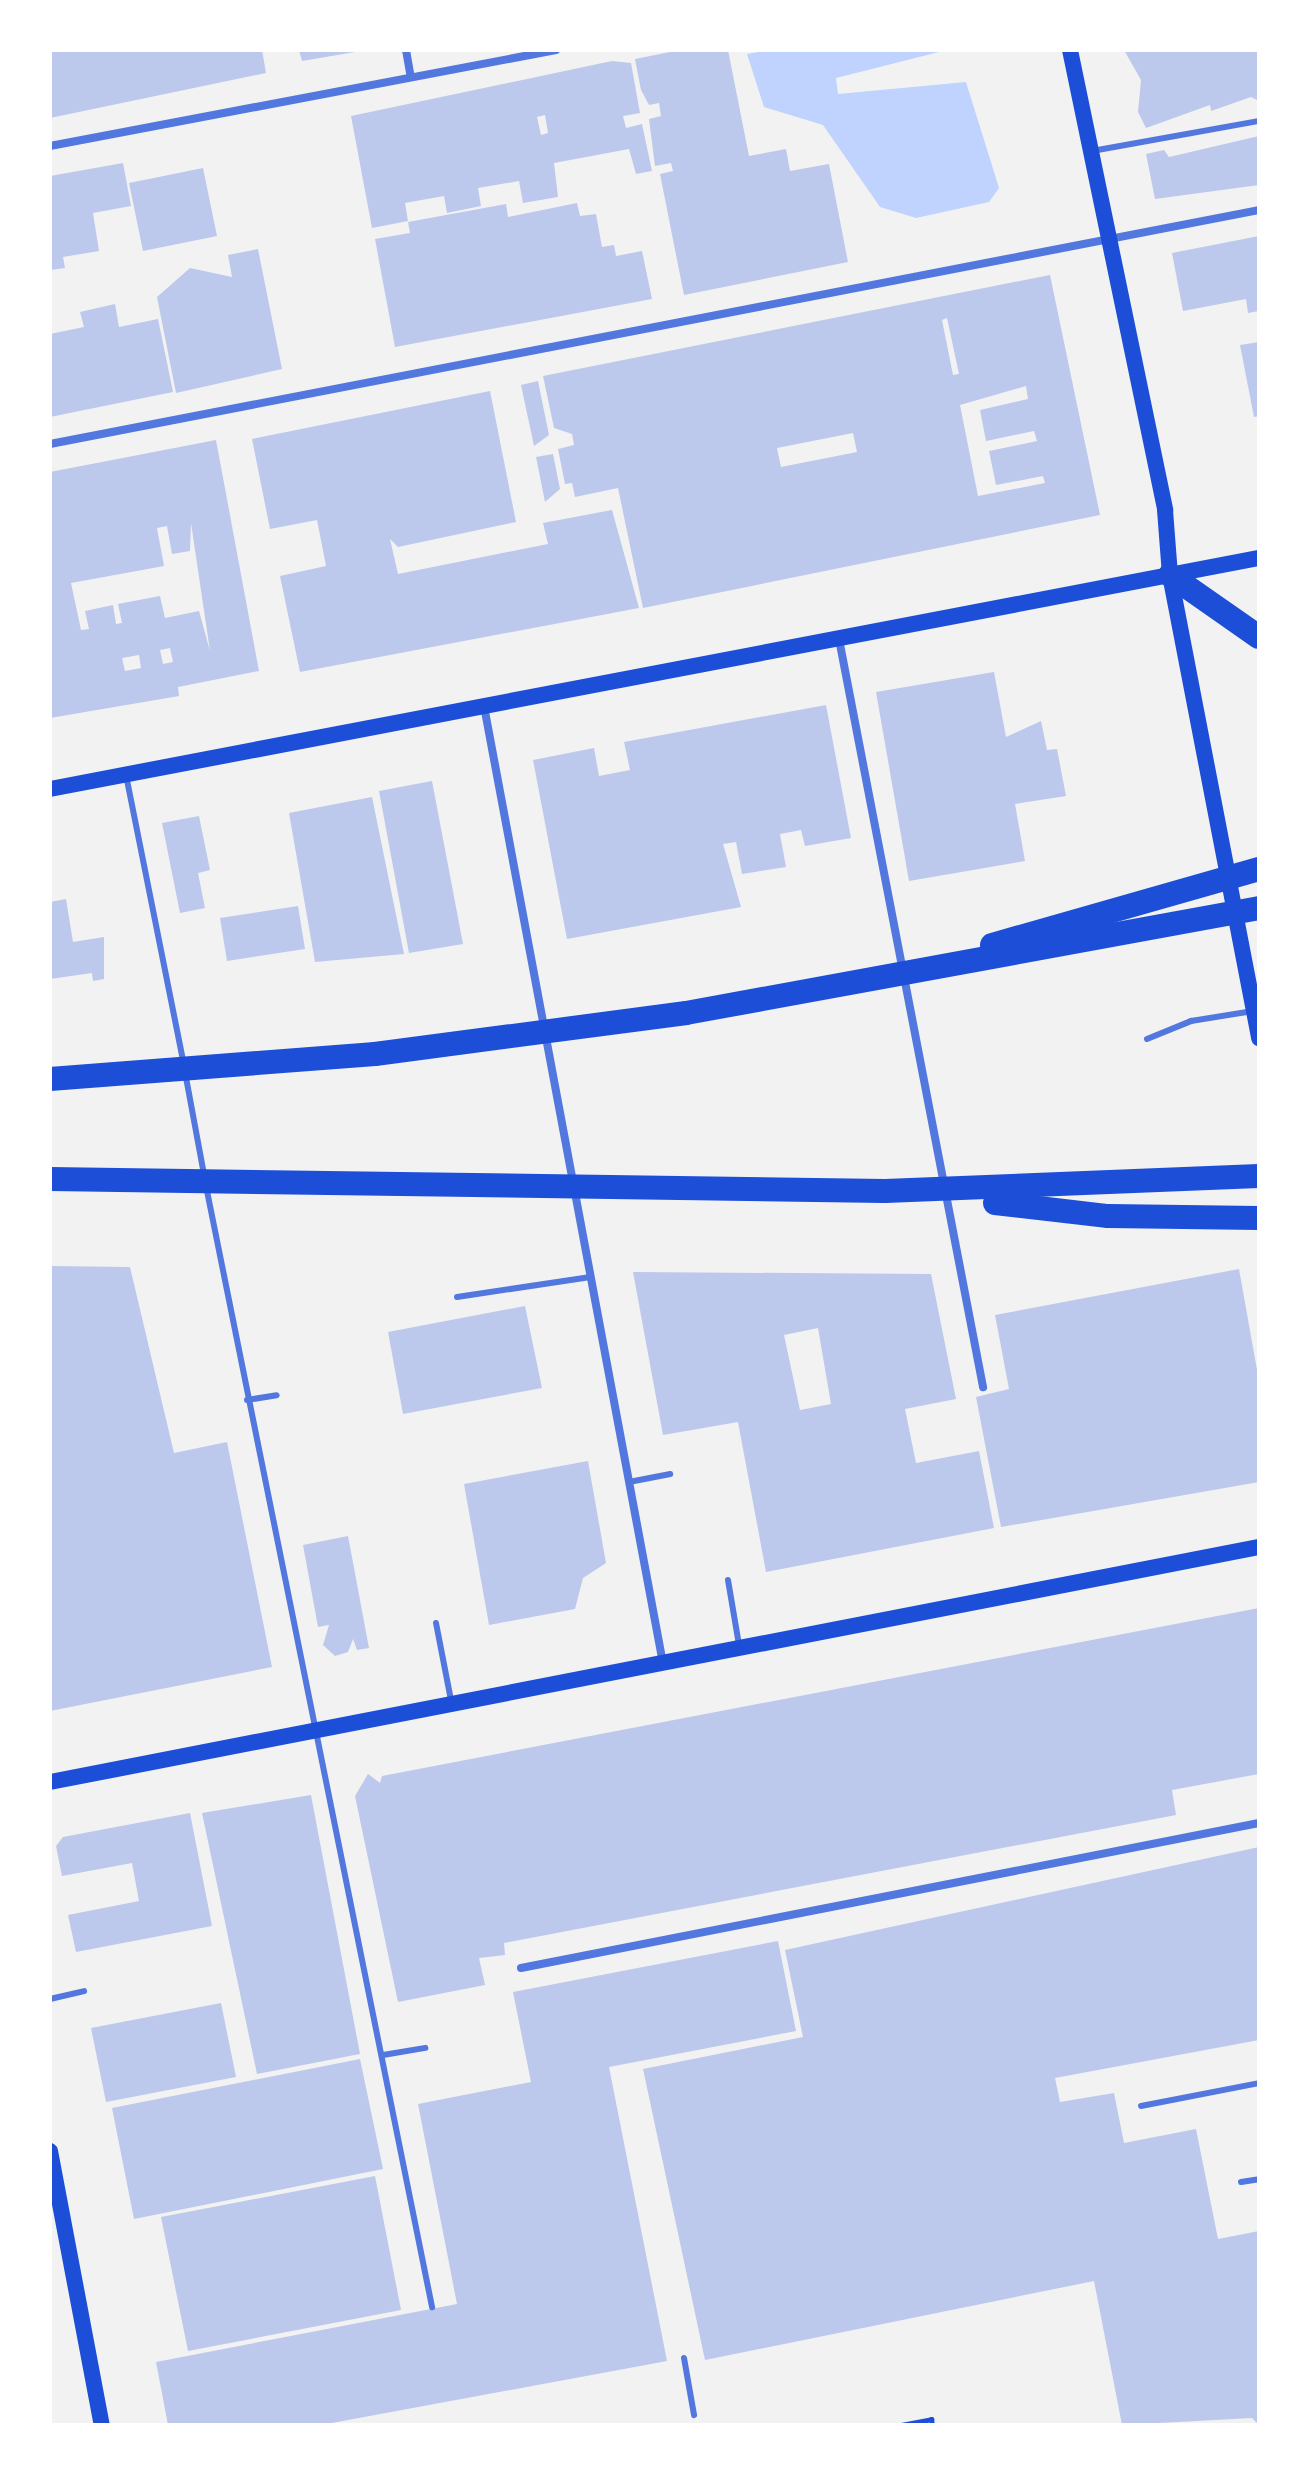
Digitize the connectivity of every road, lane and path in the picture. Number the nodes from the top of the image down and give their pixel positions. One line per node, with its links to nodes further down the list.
1 (406, 50): 4 (street)
2 (556, 50): 4 (street)
3 (1070, 50): 7 (main road)
4 (411, 77): 6 (street)
5 (1259, 121): 7 (lane)
6 (50, 146)
7 (1088, 152): 9 (main road)
8 (1259, 210): 9 (street)
9 (1110, 236): 10 (street); 12 (main road)
10 (50, 444)
11 (1259, 558): 12 (main road)
12 (1170, 575): 13 (highway); 14 (main road); 21 (main road)
13 (1259, 637)
14 (839, 638): 15 (main road); 31 (street)
15 (484, 706): 16 (main road); 29 (street)
16 (126, 775): 17 (main road); 33 (lane)
17 (50, 789)
18 (1259, 869): 20 (highway)
19 (1259, 908): 20 (highway)
20 (839, 988): 24 (highway)
21 (1253, 1011): 22 (lane); 23 (main road)
22 (1147, 1039)
23 (1259, 1039)
24 (50, 1079)
25 (1259, 1176): 27 (highway)
26 (50, 1179): 27 (highway)
27 (885, 1191): 28 (highway)
28 (1259, 1218)
29 (591, 1277): 30 (lane); 35 (street)
30 (457, 1297)
31 (983, 1387)
32 (277, 1395): 33 (lane)
33 (247, 1400): 42 (lane)
34 (670, 1474): 35 (lane)
35 (629, 1482): 40 (street)
36 (1259, 1547): 39 (main road)
37 (728, 1580): 39 (lane)
38 (436, 1623): 41 (lane)
39 (740, 1649): 40 (main road)
40 (663, 1663): 41 (main road)
41 (452, 1704): 42 (main road)
42 (316, 1730): 43 (main road); 49 (lane)
43 (50, 1782)
44 (1259, 1823): 45 (street)
45 (521, 1968)
46 (84, 1991): 47 (lane)
47 (50, 1999)
48 (425, 2048): 49 (lane)
49 (383, 2055): 55 (lane)
50 (1259, 2083): 51 (lane)
51 (1141, 2106)
52 (50, 2151): 58 (main road)
53 (1259, 2179): 54 (lane)
54 (1241, 2182)
55 (432, 2307)
56 (684, 2358): 57 (lane)
57 (694, 2415)
58 (102, 2425)
59 (901, 2425): 60 (path)
60 (932, 2425)

